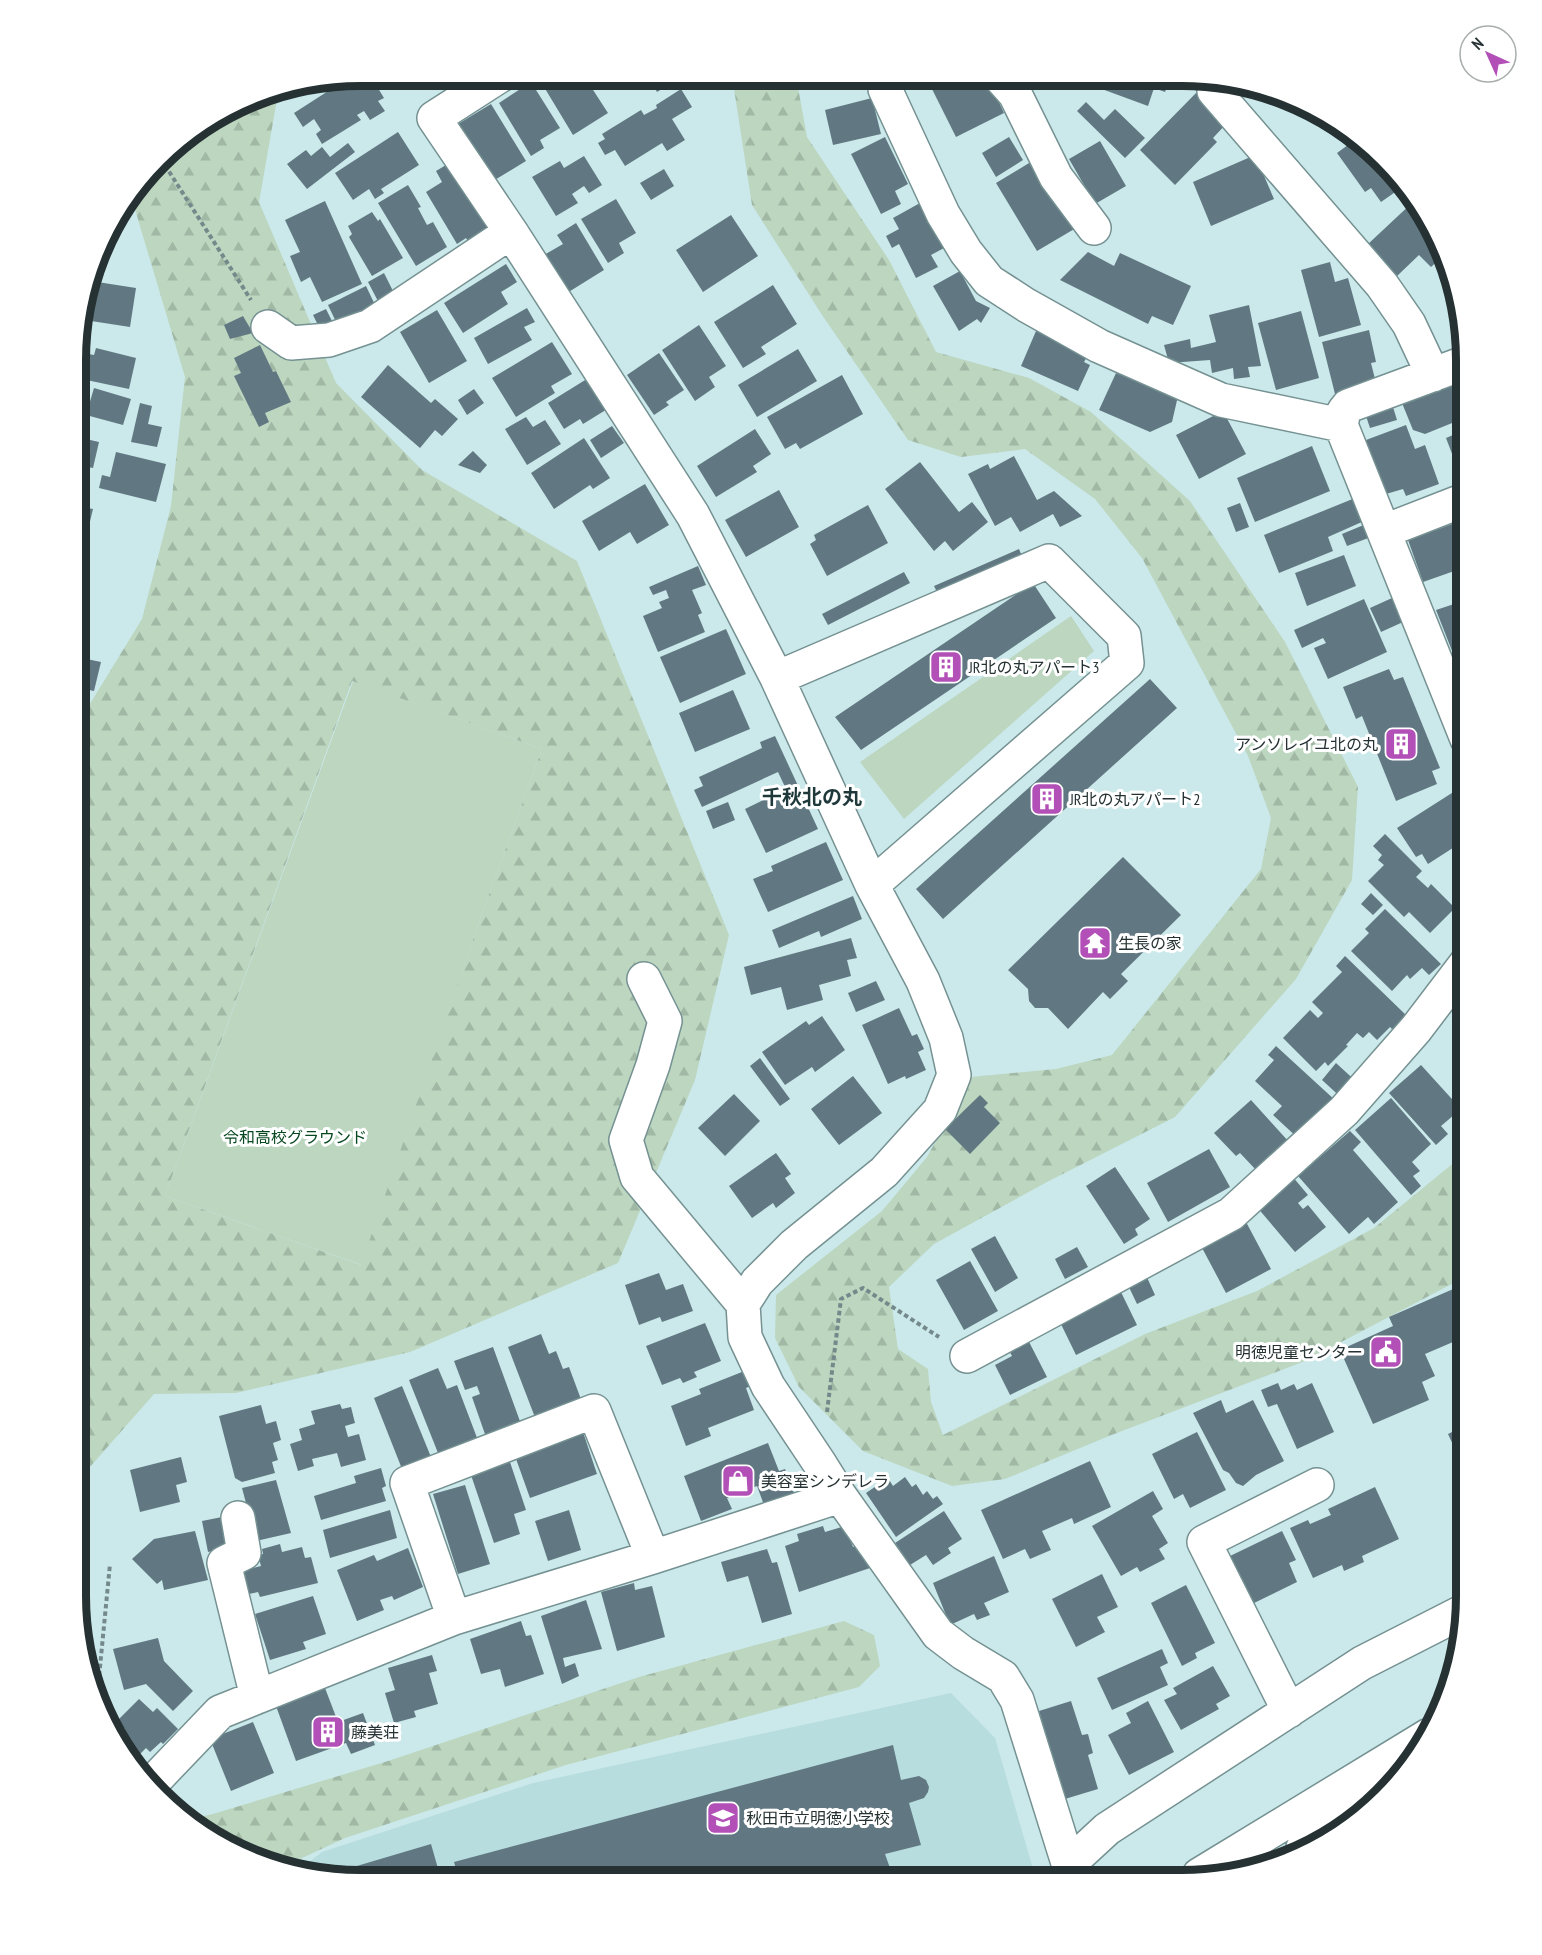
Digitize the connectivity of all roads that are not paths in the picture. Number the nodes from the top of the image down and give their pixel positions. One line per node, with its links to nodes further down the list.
1 (484, 86): 6 (street)
2 (885, 86): 10 (street)
3 (1008, 86): 5 (street)
4 (1214, 91): 9 (street)
5 (1094, 228)
6 (511, 232): 7 (street); 13 (street)
7 (268, 327)
8 (1456, 366): 9 (street)
9 (1433, 375): 10 (street)
10 (1341, 425): 12 (street)
11 (1456, 503): 12 (street)
12 (1385, 531): 14 (street)
13 (777, 678): 15 (street); 15 (street)
14 (1456, 711)
15 (872, 885): 18 (street)
16 (1456, 976): 19 (street)
17 (644, 979): 18 (street)
18 (743, 1304): 21 (street)
19 (967, 1356)
20 (1317, 1485): 27 (street)
21 (840, 1496): 23 (street); 31 (street)
22 (238, 1518): 26 (street)
23 (653, 1557): 25 (street); 25 (street)
24 (1456, 1615): 27 (street)
25 (454, 1618): 26 (street)
26 (257, 1697): 29 (street)
27 (1289, 1711): 32 (street)
28 (1411, 1747): 30 (street)
29 (156, 1779)
30 (1211, 1868)
31 (1070, 1870)
32 (1073, 1870)

